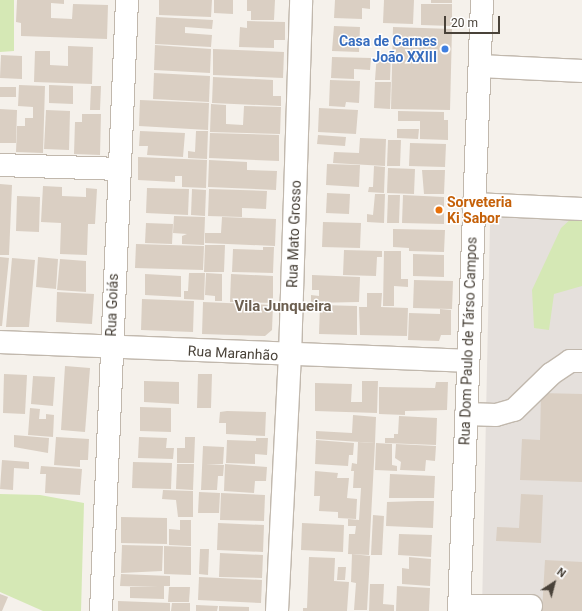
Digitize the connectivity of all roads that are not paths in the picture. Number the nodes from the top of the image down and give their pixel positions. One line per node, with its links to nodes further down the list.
1 (127, 0): 7 (street, Rua Goiás)
2 (301, 0): 12 (street, Rua Mato Grosso)
3 (482, 0): 4 (street, Rua Dom Paulo de Társo Campos)
4 (480, 66): 5 (street); 8 (street, Rua Dom Paulo de Társo Campos)
5 (582, 71)
6 (0, 165): 7 (street)
7 (118, 169): 11 (street, Rua Goiás)
8 (473, 204): 9 (street); 13 (street, Rua Dom Paulo de Társo Campos)
9 (582, 209)
10 (0, 342): 11 (street, Rua Maranhão)
11 (111, 348): 12 (street, Rua Maranhão); 18 (street, Rua Goiás)
12 (290, 356): 13 (street, Rua Maranhão); 19 (street, Rua Mato Grosso)
13 (467, 361): 15 (street, Rua Dom Paulo de Társo Campos)
14 (582, 361): 15 (street)
15 (466, 414): 17 (street, Rua Dom Paulo de Társo Campos)
16 (531, 606): 17 (street)
17 (459, 608)
18 (101, 611)
19 (277, 611)

